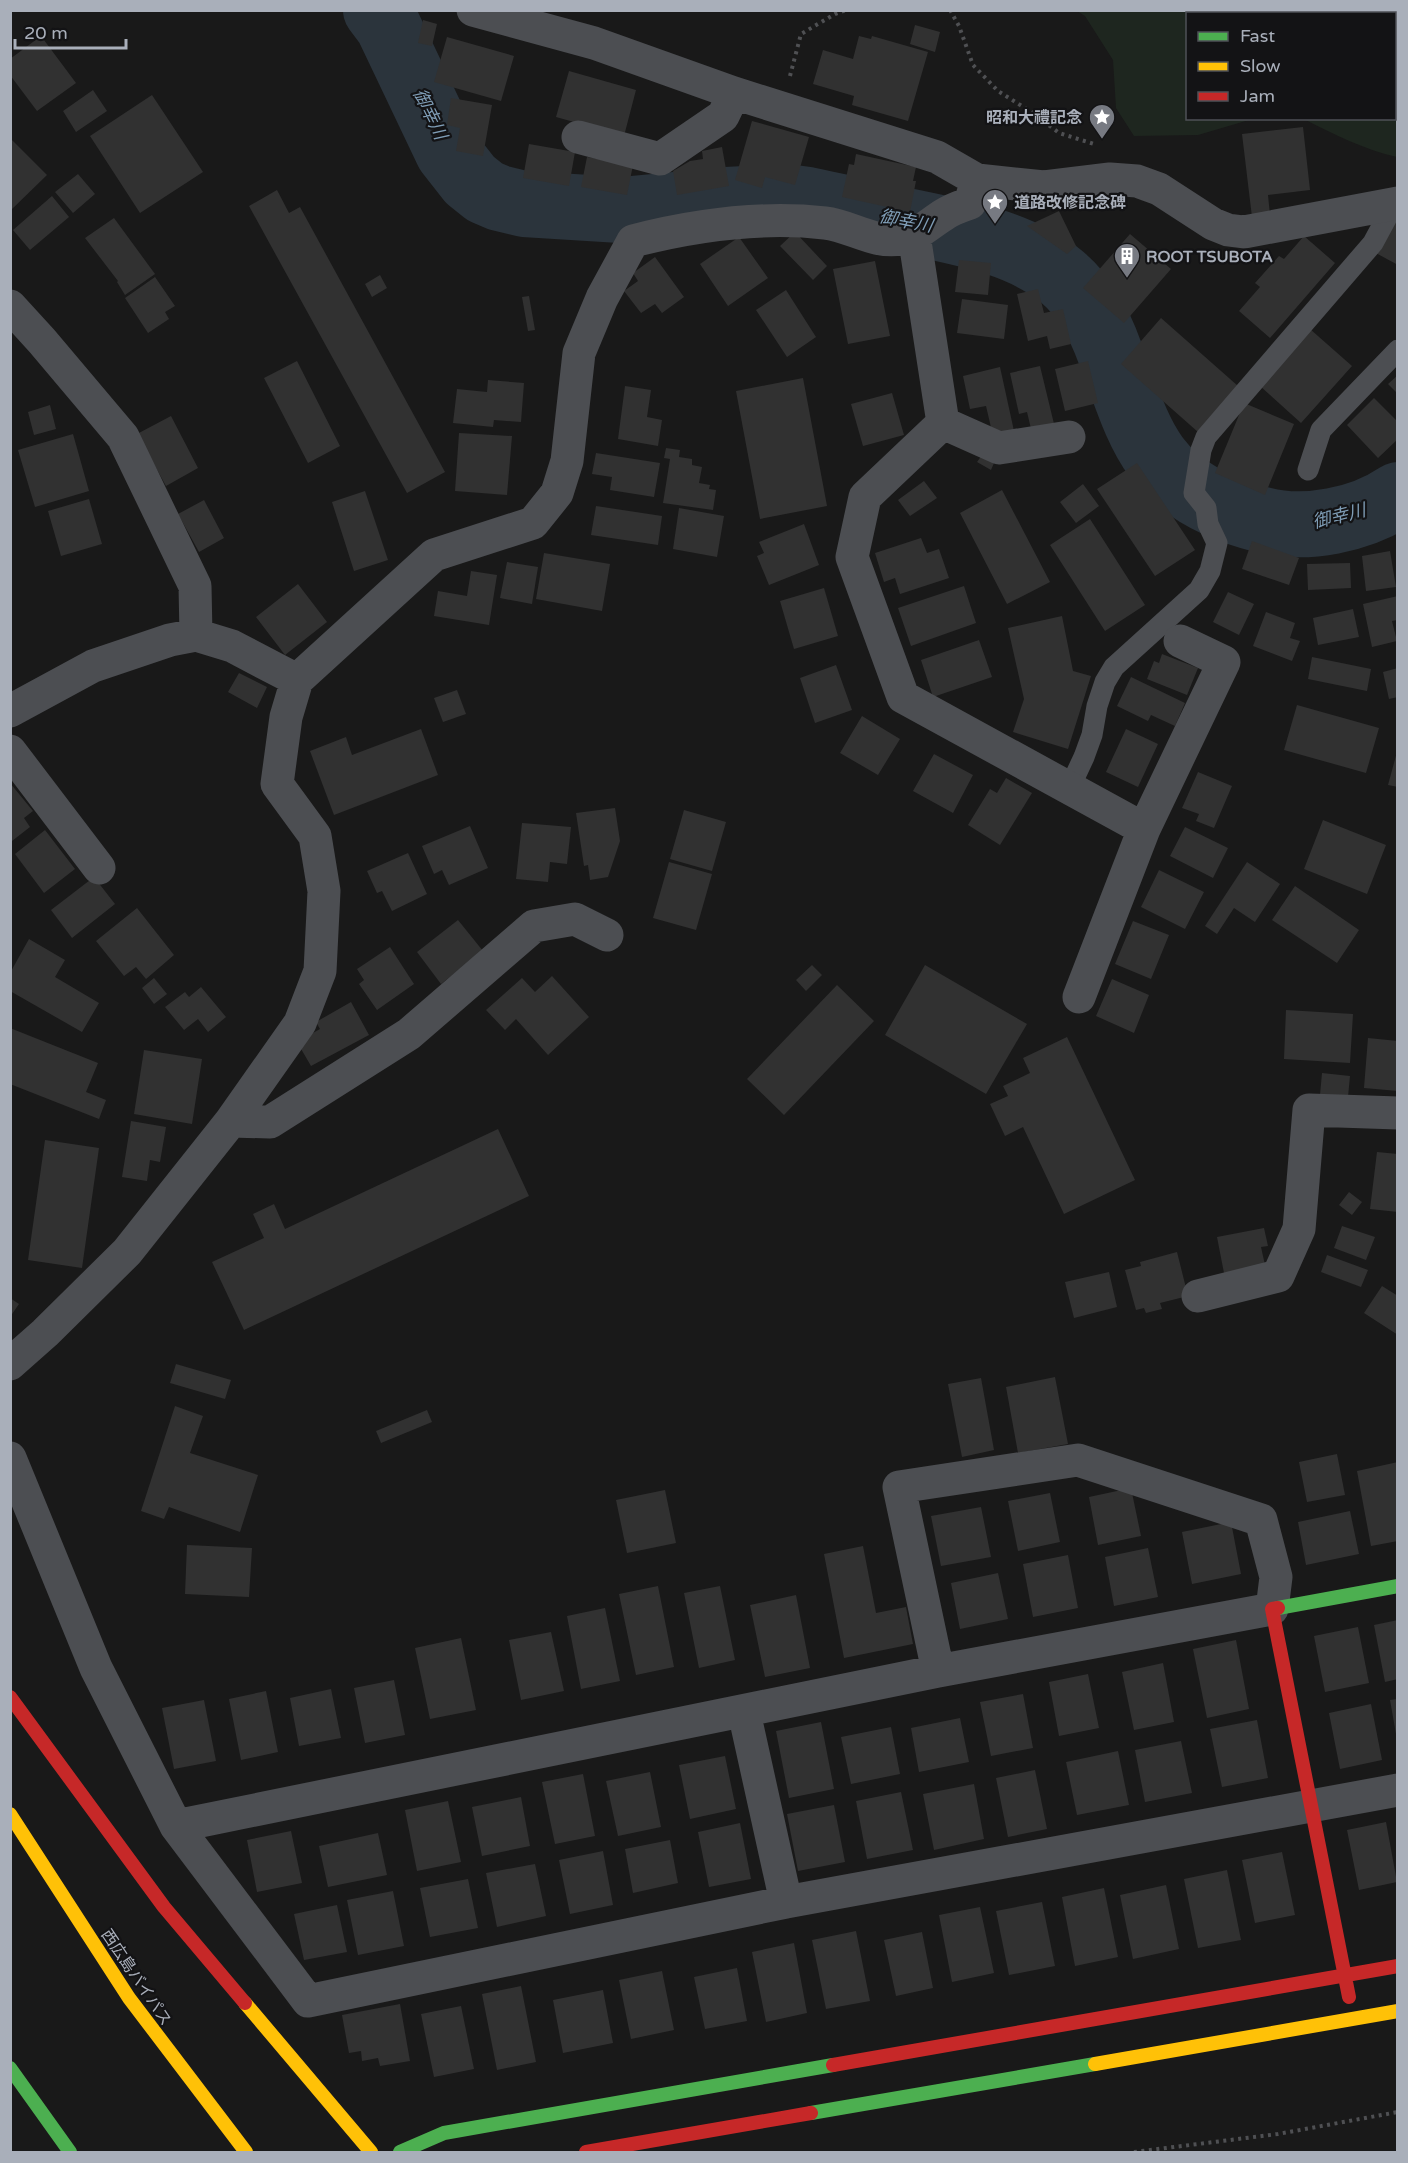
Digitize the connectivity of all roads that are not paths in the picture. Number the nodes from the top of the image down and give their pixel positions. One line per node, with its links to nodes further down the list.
1 (473, 10): 2 (street)
2 (734, 93): 3 (street); 4 (street)
3 (578, 137)
4 (977, 180): 5 (street); 6 (street)
5 (1392, 204): 17 (lane)
6 (916, 234): 9 (street); 14 (street)
7 (10, 306): 12 (street)
8 (1398, 350): 11 (lane)
9 (943, 423): 10 (street); 17 (street)
10 (1069, 437)
11 (1308, 470)
12 (196, 635): 14 (street); 15 (street)
13 (1180, 641): 18 (street)
14 (297, 680): 23 (street)
15 (10, 711)
16 (10, 751): 19 (street)
17 (1070, 789): 18 (street)
18 (1144, 829): 21 (street)
19 (99, 867)
20 (607, 935): 23 (street)
21 (1079, 997)
22 (1398, 1113): 24 (street)
23 (231, 1121): 25 (street)
24 (1198, 1296)
25 (10, 1364)
26 (10, 1458): 35 (street)
27 (1398, 1586): 28 (main road)
28 (1272, 1609): 29 (street); 29 (street); 33 (main road)
29 (938, 1671): 31 (street)
30 (10, 1697): 44 (main road)
31 (744, 1712): 35 (street); 36 (street)
32 (1398, 1790): 33 (street)
33 (1312, 1806): 36 (street); 38 (main road)
34 (10, 1814): 43 (main road, 西広島バイパス)
35 (176, 1826): 36 (street)
36 (786, 1902)
37 (1398, 1966): 38 (main road)
38 (1345, 1976): 40 (main road); 45 (main road)
39 (1398, 2012): 40 (main road)
40 (1353, 2019): 46 (main road)
41 (10, 2068): 42 (main road)
42 (70, 2152)
43 (246, 2152)
44 (371, 2152)
45 (400, 2152)
46 (586, 2152)

